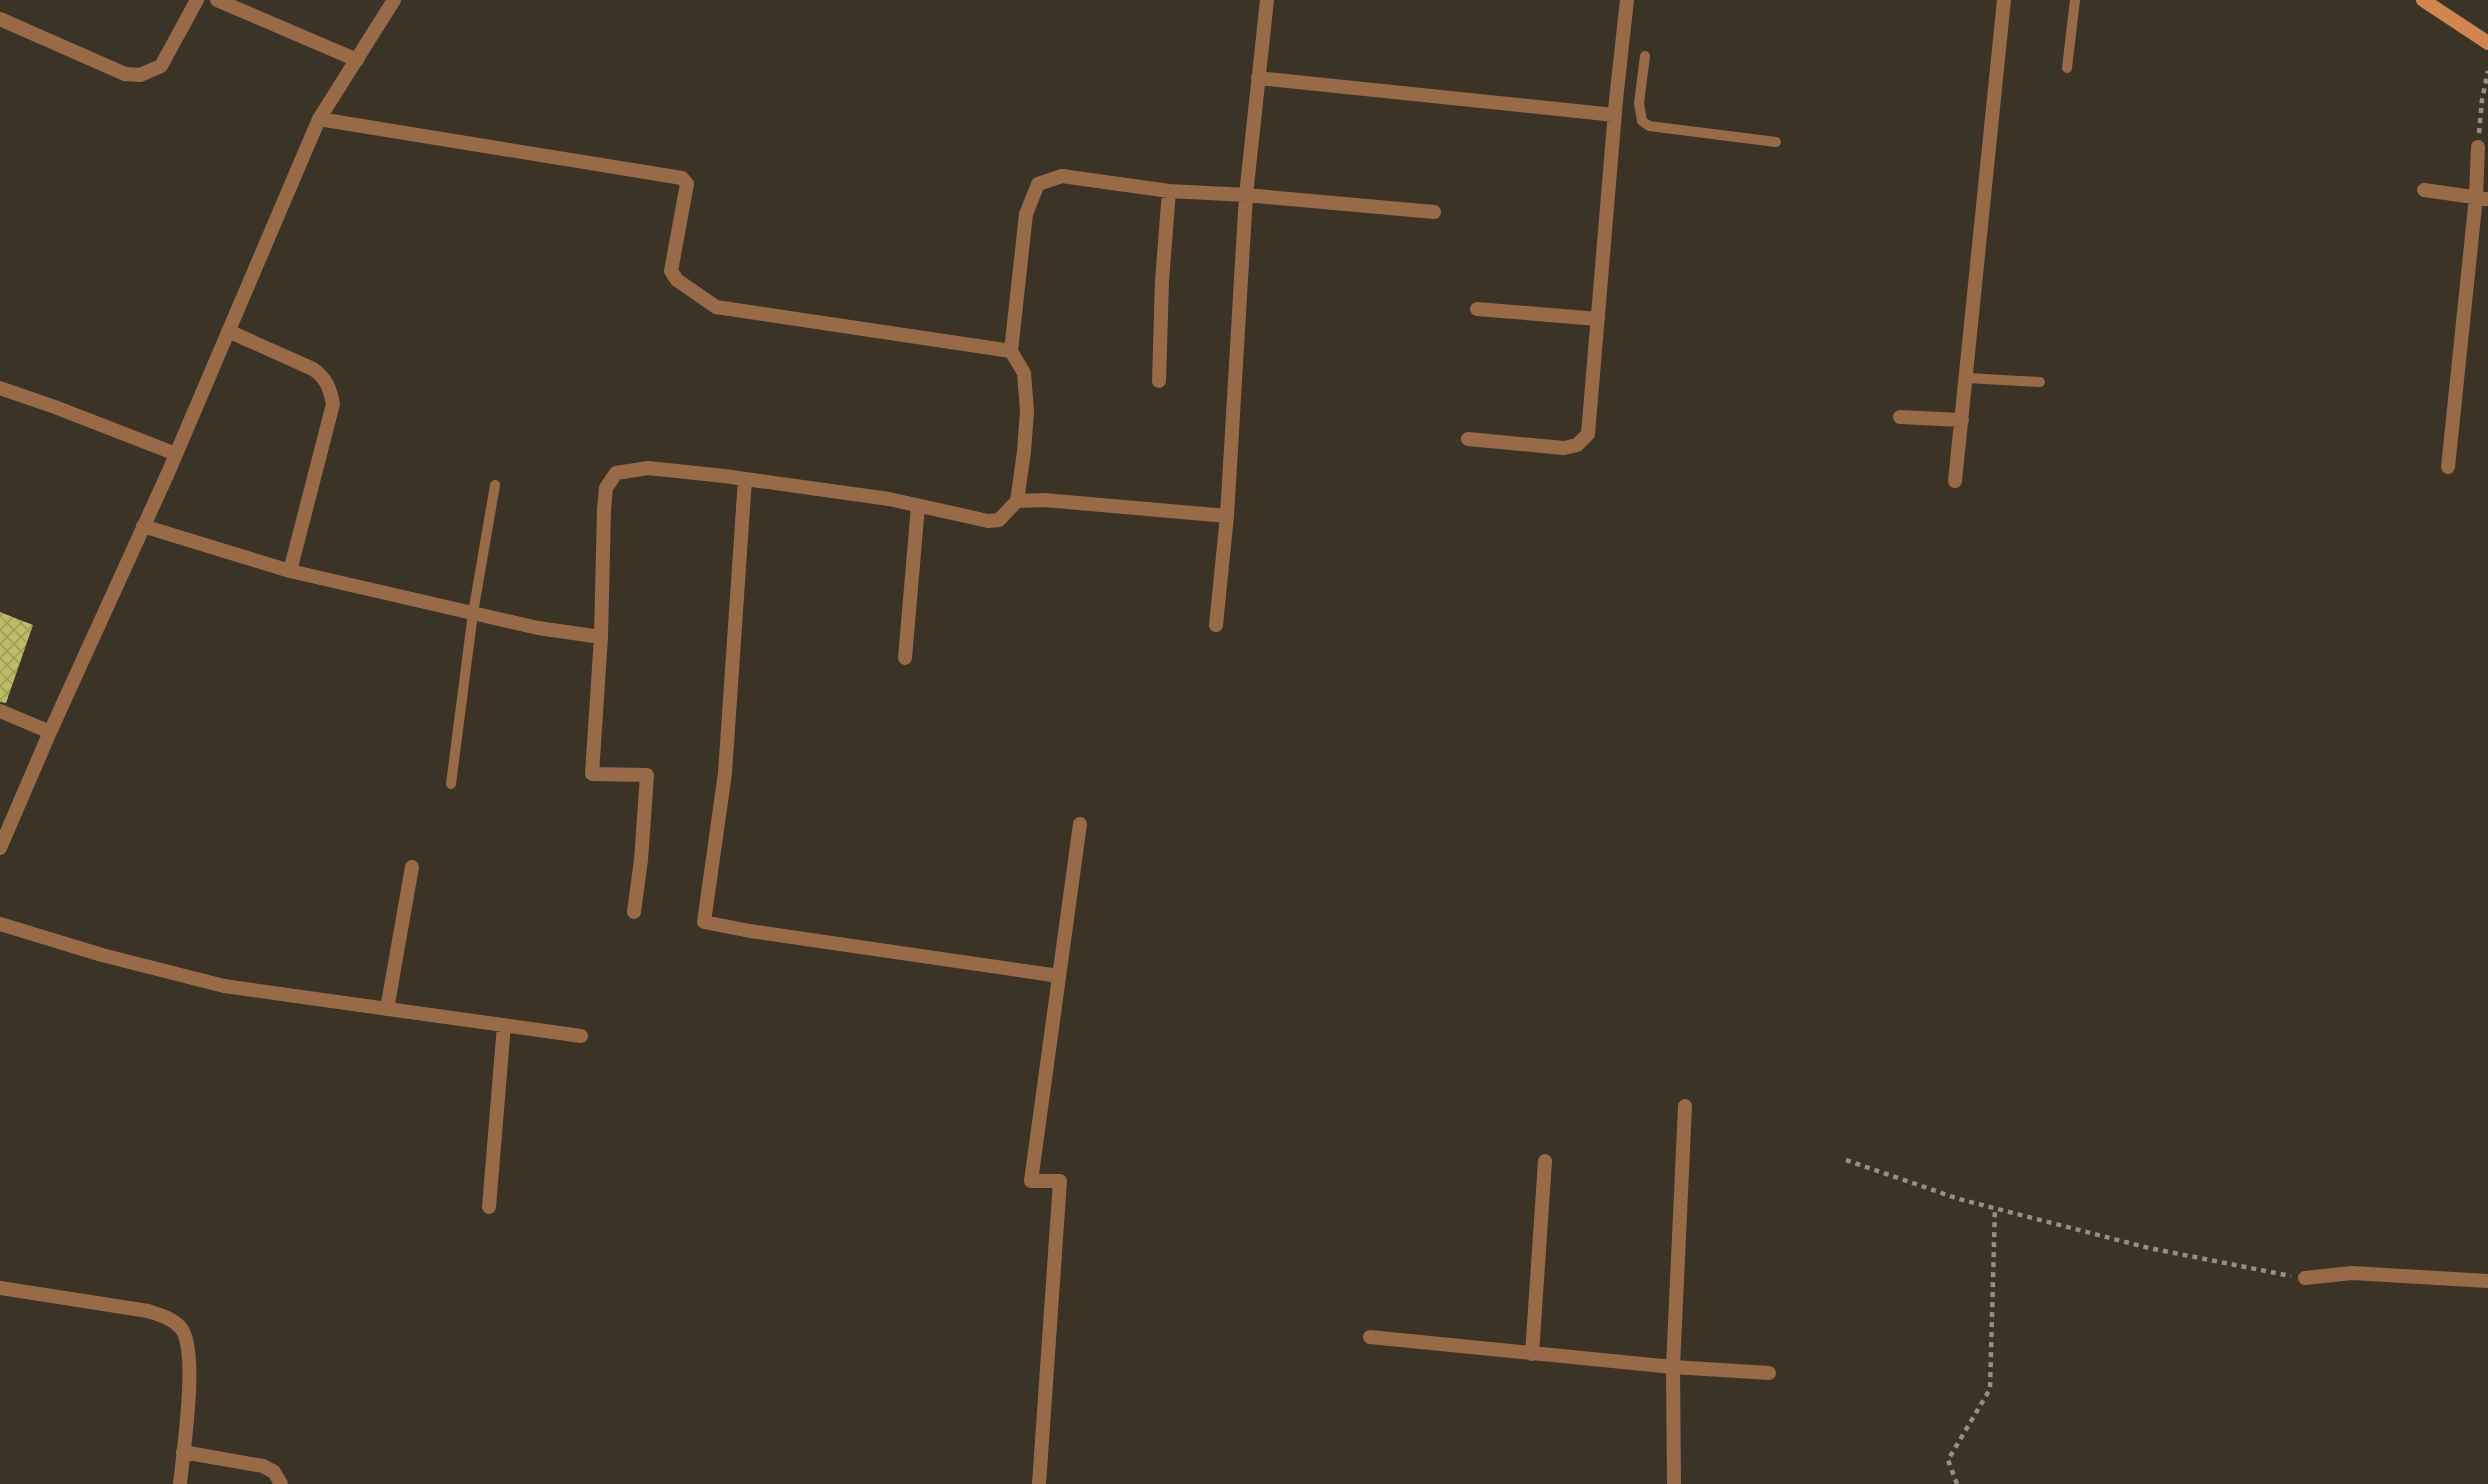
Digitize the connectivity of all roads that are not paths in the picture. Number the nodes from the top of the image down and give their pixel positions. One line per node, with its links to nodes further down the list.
1 (197, 0): 9 (street)
2 (217, 0): 12 (street)
3 (394, 0): 12 (street)
4 (1267, 0): 14 (street)
5 (1627, 0): 16 (street)
6 (2004, 0): 29 (street)
7 (2075, 0): 13 (lane)
8 (2424, 0): 10 (street)
9 (0, 19)
10 (2488, 43)
11 (1645, 56): 15 (lane)
12 (357, 60): 17 (street)
13 (2067, 68)
14 (1258, 78): 16 (street); 22 (street)
15 (1639, 103): 16 (lane); 18 (lane)
16 (1615, 108): 26 (street)
17 (320, 119): 27 (street); 28 (street)
18 (1776, 142)
19 (2478, 147): 23 (street)
20 (2424, 190): 23 (street)
21 (1169, 191): 22 (street); 28 (street); 30 (street)
22 (1246, 195): 24 (street); 43 (street)
23 (2482, 198): 37 (street)
24 (1434, 212)
25 (1478, 309): 26 (street)
26 (1598, 319): 35 (street)
27 (228, 331): 36 (street); 45 (street)
28 (1011, 351): 41 (street)
29 (1967, 378): 31 (lane); 34 (street)
30 (1159, 381)
31 (2040, 382)
32 (0, 388): 36 (street)
33 (1900, 417): 34 (street)
34 (1962, 420): 39 (street)
35 (1468, 439)
36 (176, 454): 44 (street)
37 (2448, 467)
38 (745, 479): 42 (street); 48 (street); 58 (street)
39 (1955, 481)
40 (495, 485): 46 (lane)
41 (1017, 501): 42 (street); 43 (street)
42 (918, 506): 49 (street)
43 (1227, 516): 47 (street)
44 (143, 526): 45 (street); 51 (street)
45 (290, 571): 46 (street)
46 (473, 613): 48 (street); 52 (lane)
47 (1216, 625)
48 (601, 636): 56 (street)
49 (905, 658)
50 (0, 711): 51 (street)
51 (50, 732): 54 (street)
52 (451, 784)
53 (1080, 824): 58 (street)
54 (0, 848)
55 (412, 867): 59 (street)
56 (634, 912)
57 (0, 924): 59 (street)
58 (1059, 976): 75 (street)
59 (387, 1009): 60 (street)
60 (504, 1025): 61 (street); 64 (street)
61 (581, 1036)
62 (1685, 1106): 70 (street)
63 (1545, 1161): 69 (street)
64 (489, 1207)
65 (2305, 1278): 66 (street)
66 (2488, 1282)
67 (0, 1288): 72 (street)
68 (1370, 1337): 69 (street)
69 (1532, 1354): 70 (street)
70 (1673, 1367): 71 (street); 76 (street)
71 (1769, 1373)
72 (183, 1452): 73 (street); 74 (street)
73 (180, 1484)
74 (281, 1484)
75 (1039, 1484)
76 (1674, 1484)

